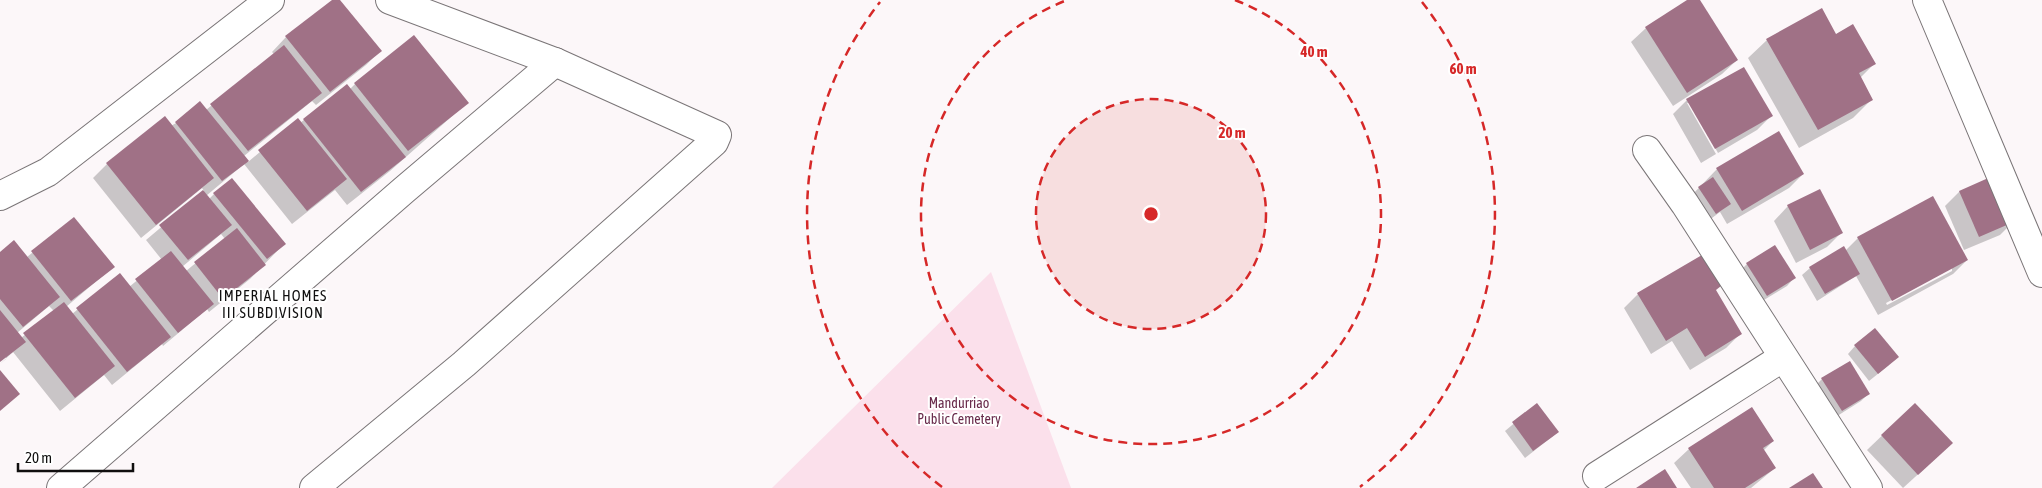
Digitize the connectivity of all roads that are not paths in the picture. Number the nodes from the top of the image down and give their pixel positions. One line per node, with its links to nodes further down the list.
1 (270, 0): 6 (street)
2 (390, 0): 4 (street)
3 (1927, 0): 7 (street)
4 (555, 62): 10 (street); 11 (street)
5 (1647, 150): 8 (street)
6 (0, 196)
7 (2042, 273)
8 (1782, 358): 9 (street); 12 (street)
9 (1597, 476)
10 (61, 488)
11 (314, 488)
12 (1868, 488)

